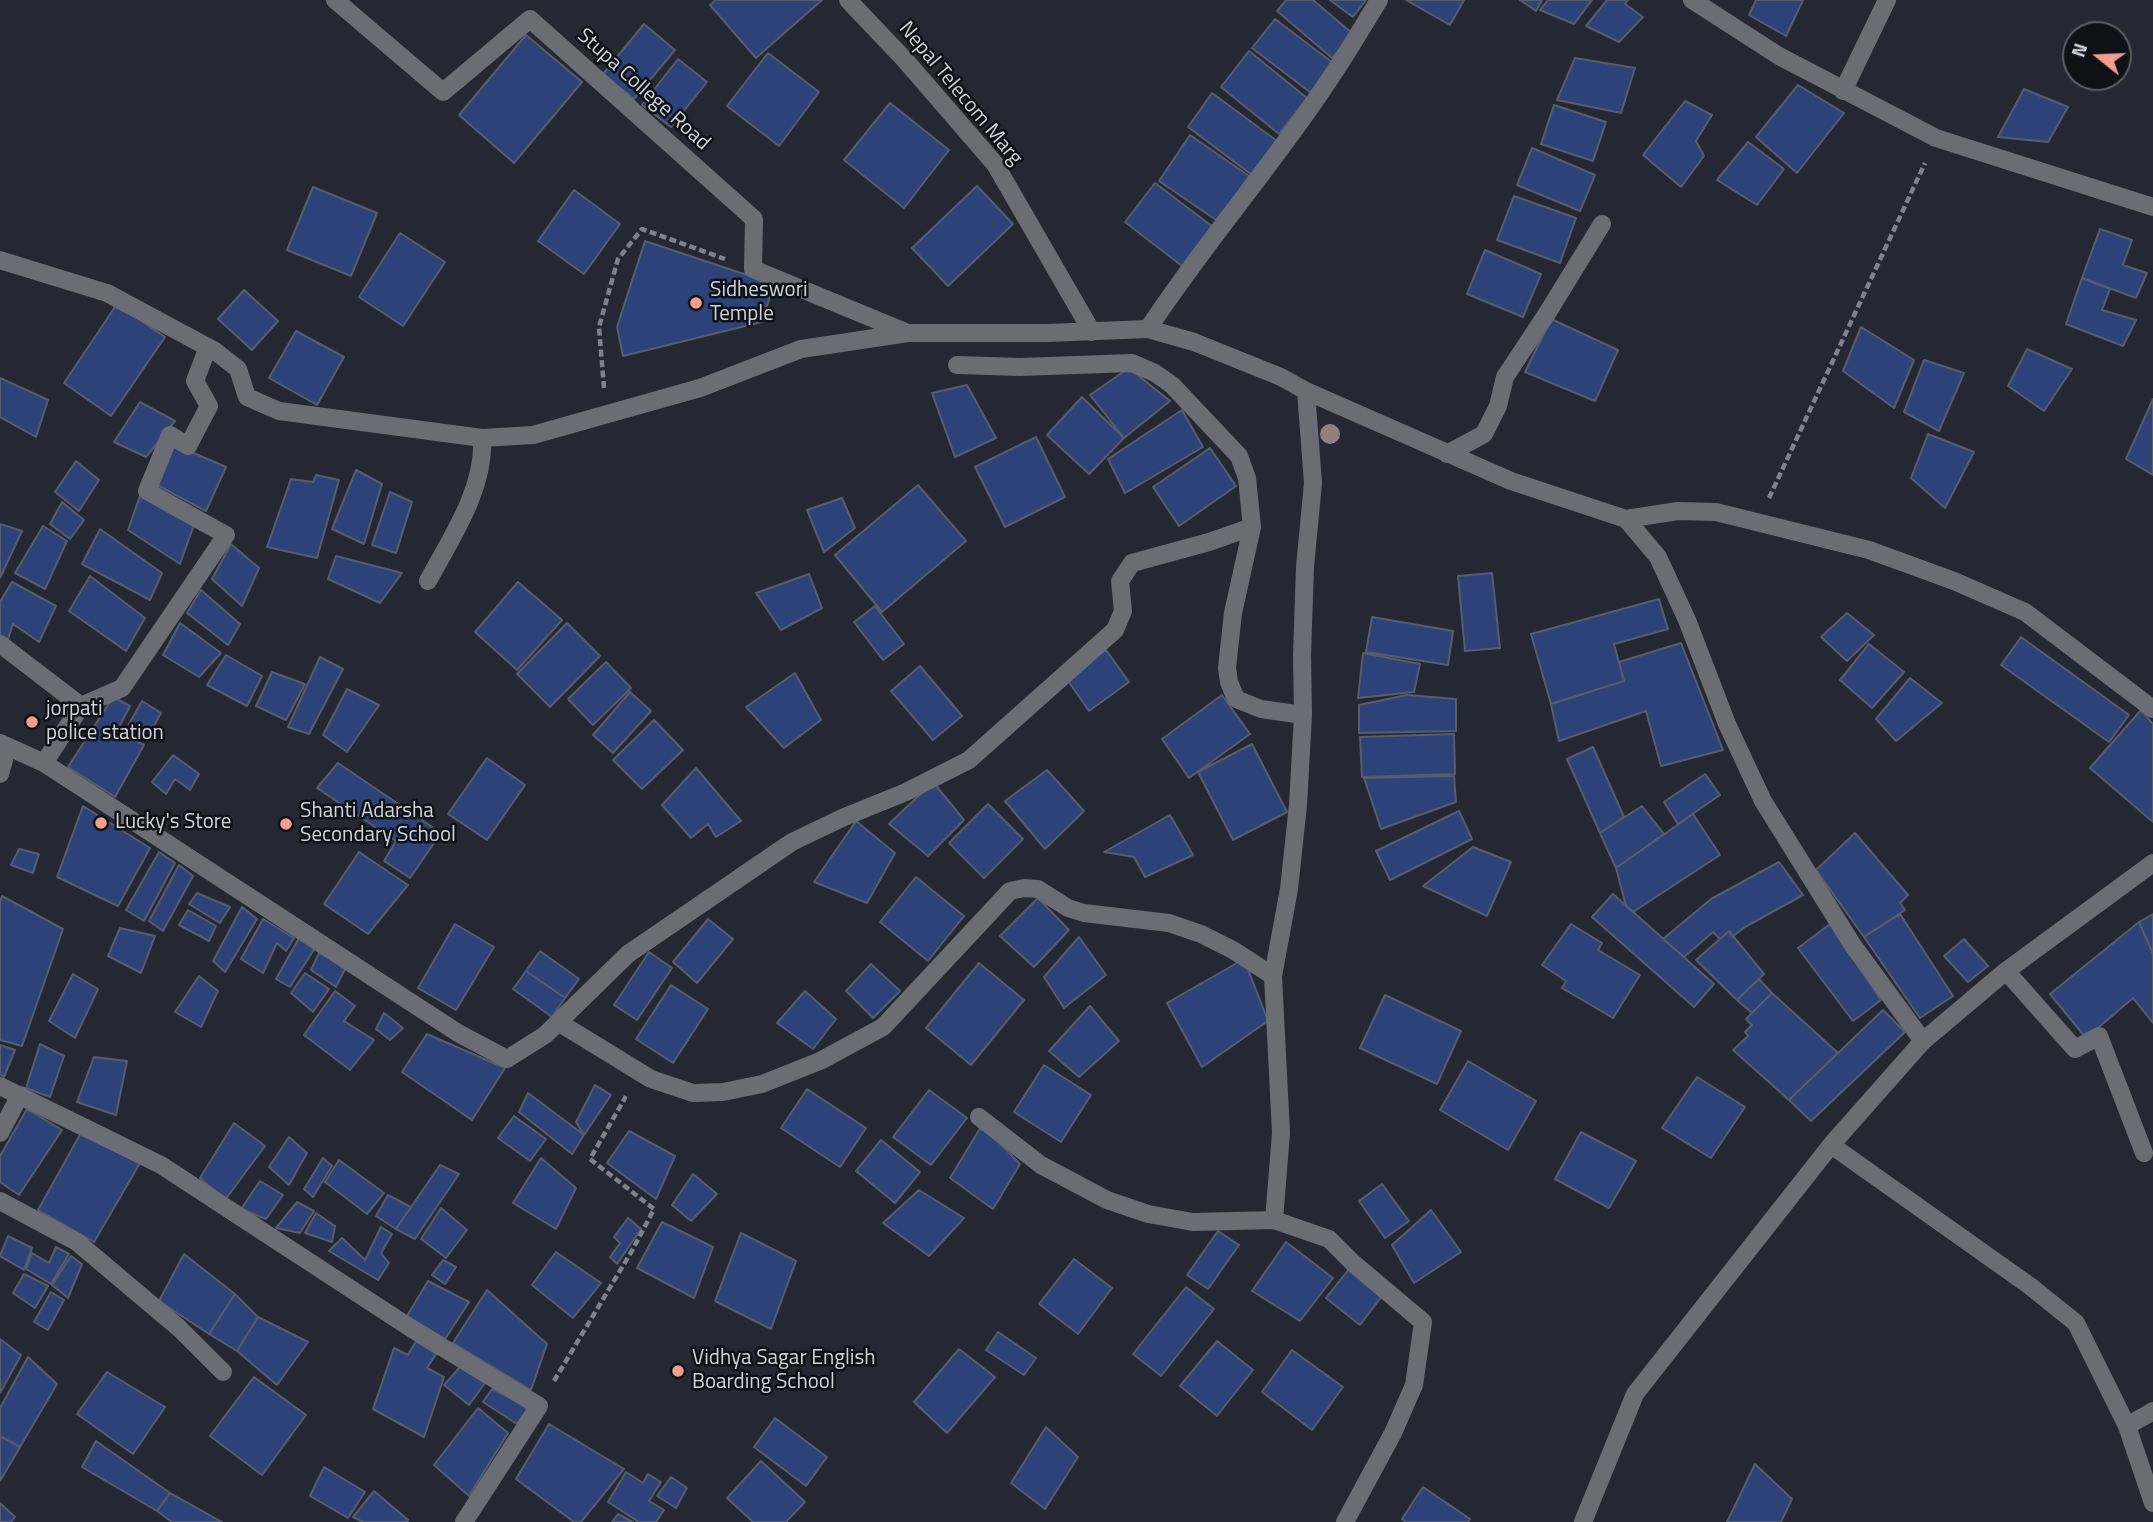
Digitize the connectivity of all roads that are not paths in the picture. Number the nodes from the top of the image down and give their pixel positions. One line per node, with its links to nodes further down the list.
1 (335, 0): 11 (street, Stupa College Road)
2 (848, 0): 12 (street, Nepal Telecom Marg)
3 (1380, 0): 10 (street)
4 (1692, 0): 6 (street)
5 (1887, 0): 6 (street)
6 (1843, 91): 7 (street)
7 (2153, 207)
8 (1602, 224): 17 (street)
9 (0, 260): 13 (street)
10 (1148, 328): 12 (street); 15 (street)
11 (908, 332): 12 (street); 16 (street)
12 (1092, 332)
13 (208, 347): 16 (street); 22 (street)
14 (957, 365): 19 (street)
15 (1306, 391): 17 (street); 24 (street)
16 (482, 438): 20 (street)
17 (1447, 454): 18 (street)
18 (1626, 519): 23 (street); 33 (street)
19 (1252, 527): 24 (street); 32 (street)
20 (428, 581)
21 (0, 643): 22 (street)
22 (82, 706): 27 (street)
23 (2153, 709)
24 (1304, 715): 31 (street)
25 (0, 743): 27 (street)
26 (0, 758): 28 (street)
27 (44, 763): 32 (street)
28 (0, 774)
29 (2153, 863): 30 (street)
30 (2006, 971): 33 (street); 39 (street)
31 (1273, 975): 32 (street); 41 (street)
32 (558, 1023)
33 (1923, 1041): 38 (street)
34 (0, 1086): 35 (street)
35 (20, 1096): 37 (street); 46 (street)
36 (979, 1117): 41 (street)
37 (0, 1133)
38 (1831, 1144): 44 (street); 48 (street)
39 (2144, 1153)
40 (0, 1200): 42 (street)
41 (1274, 1220): 47 (street)
42 (223, 1372)
43 (2153, 1410): 44 (street)
44 (2127, 1426): 45 (street)
45 (2153, 1503)
46 (464, 1522)
47 (1345, 1522)
48 (1583, 1522)

